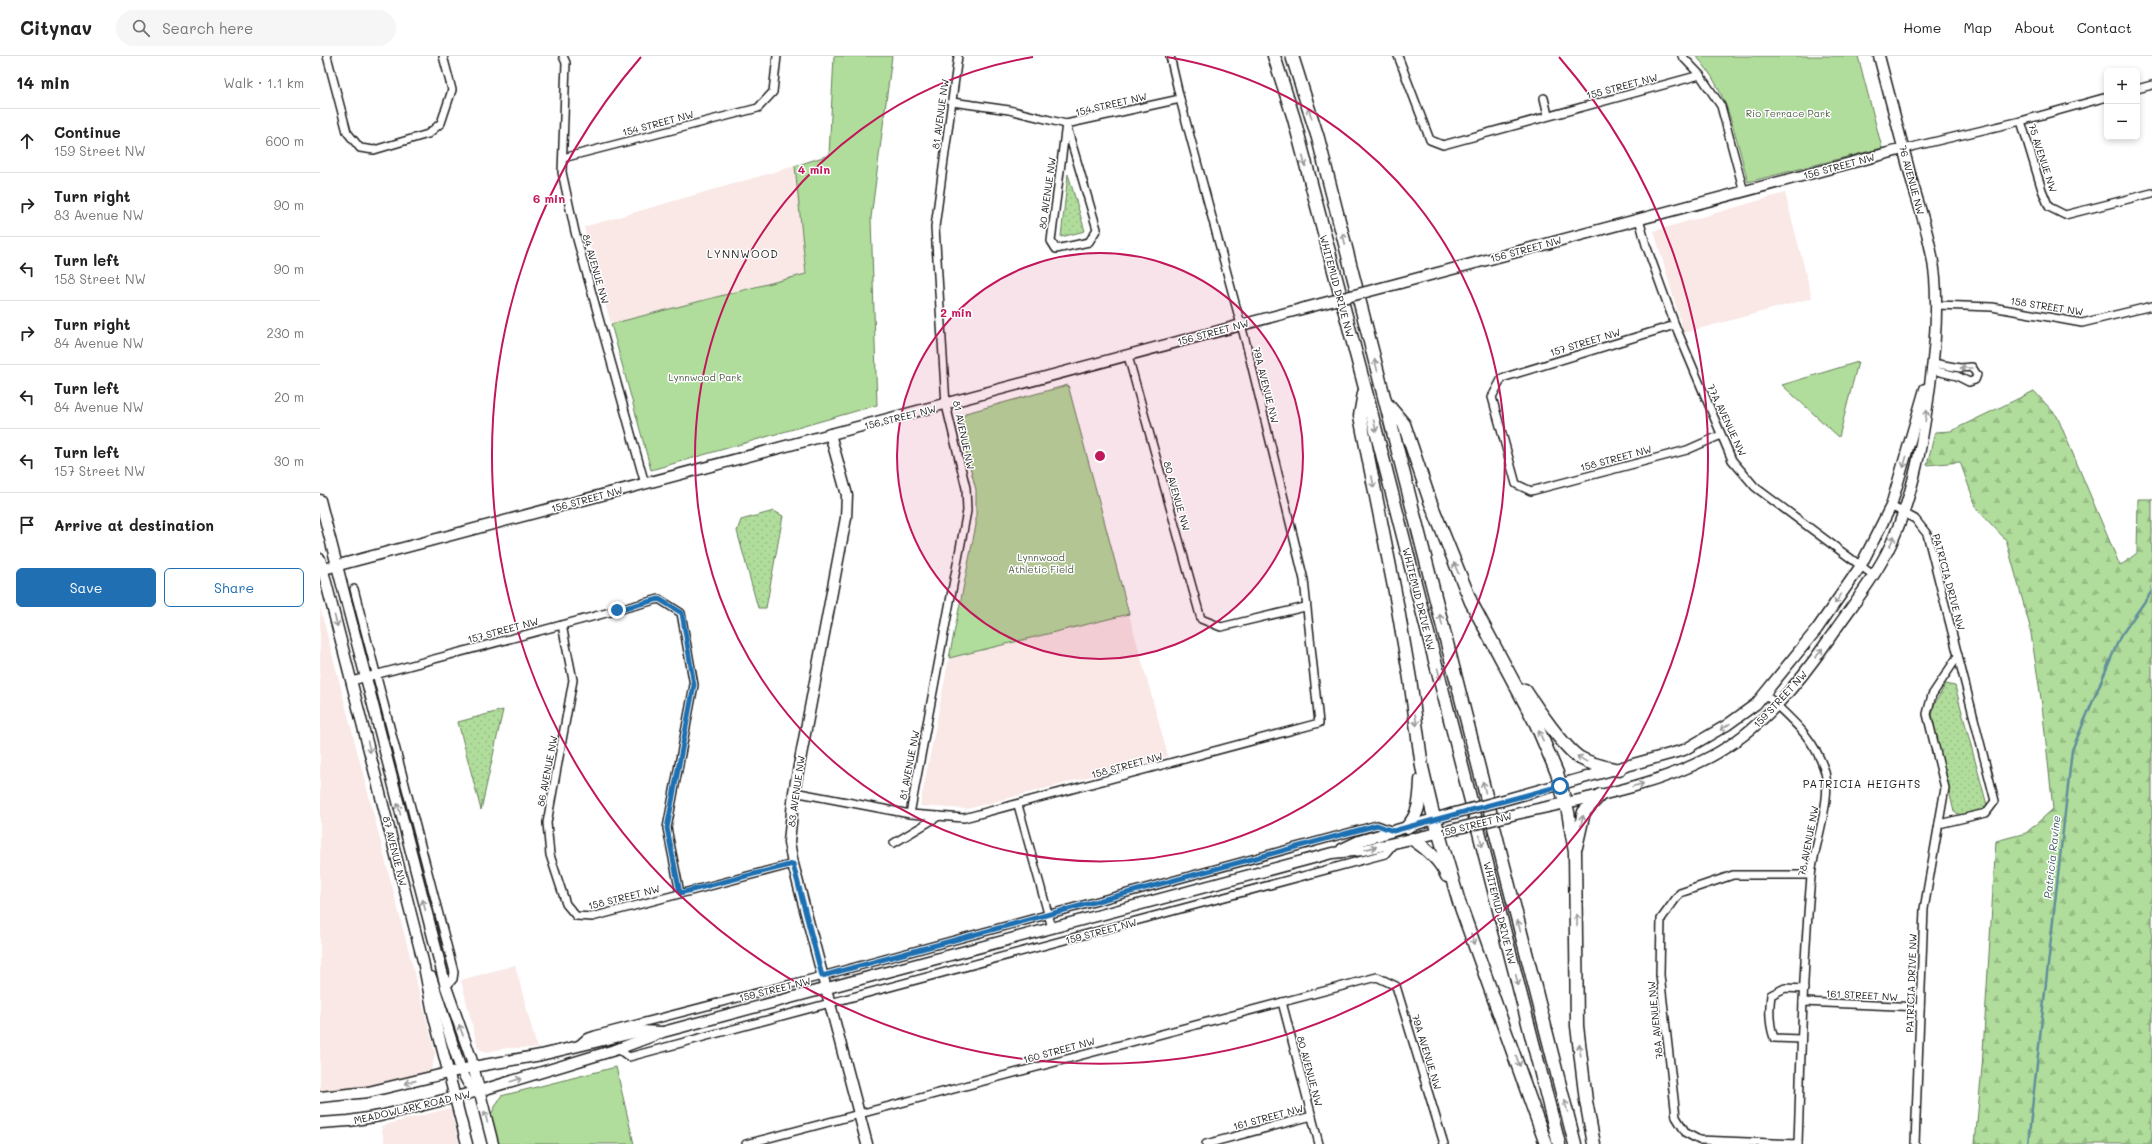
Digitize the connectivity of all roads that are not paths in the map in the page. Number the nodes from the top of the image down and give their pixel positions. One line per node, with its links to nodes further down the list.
1 (327, 56): 2 (street)
2 (443, 56)
3 (563, 56): 23 (street, 84 AVENUE NW)
4 (777, 56): 23 (street, 154 STREET NW)
5 (958, 56): 18 (street, 81 AVENUE NW)
6 (1170, 56): 17 (street, 79A AVENUE NW)
7 (1274, 56): 33 (highway, WHITEMUD DRIVE NW, one-way to 33)
8 (1292, 56): 34 (highway, WHITEMUD DRIVE NW, one-way to 8)
9 (1398, 56): 19 (street, 155 STREET NW)
10 (1682, 56): 12 (street)
11 (1879, 56): 22 (street, 76 AVENUE NW)
12 (1700, 75): 19 (street, 155 STREET NW); 24 (street)
13 (2152, 85): 14 (street)
14 (2140, 88)
15 (1544, 98): 19 (street)
16 (2104, 98): 20 (street, 156 STREET NW)
17 (1180, 99): 21 (street, 154 STREET NW); 29 (street, 79A AVENUE NW)
18 (952, 102): 21 (street, 154 STREET NW); 35 (street, 81 AVENUE NW)
19 (1548, 115)
20 (2021, 121): 22 (street, 156 STREET NW); 25 (street, 75 AVENUE NW)
21 (1066, 124): 21 (street, 80 AVENUE NW)
22 (1903, 149): 24 (street, 156 STREET NW); 27 (street, 76 AVENUE NW)
23 (563, 158): 38 (street, 84 AVENUE NW)
24 (1744, 192): 26 (street, 156 STREET NW)
25 (2152, 194)
26 (1639, 219): 29 (street, 156 STREET NW, bridge); 30 (street, 77A AVENUE NW)
27 (1937, 305): 28 (street, 158 STREET NW); 32 (street, 159 STREET NW)
28 (2152, 306)
29 (1241, 324): 31 (street, 156 STREET NW); 49 (street, 79A AVENUE NW)
30 (1675, 325): 37 (street, 77A AVENUE NW); 39 (street, 157 STREET NW)
31 (1128, 356): 35 (street, 156 STREET NW); 49 (street, 80 AVENUE NW)
32 (1932, 366): 32 (street, one-way to 32); 41 (street, 159 STREET NW, one-way to 41); 42 (street, 159 STREET NW, one-way to 32)
33 (1365, 388): 59 (highway, one-way to 59); 116 (highway, WHITEMUD DRIVE NW, one-way to 116)
34 (1386, 403): 51 (highway, one-way to 34); 117 (highway, WHITEMUD DRIVE NW, one-way to 34)
35 (946, 405): 36 (street, 156 STREET NW); 66 (street, 81 AVENUE NW)
36 (830, 434): 38 (street, 156 STREET NW); 62 (street, 83 AVENUE NW)
37 (1721, 436): 39 (street, 158 STREET NW); 45 (street, 77A AVENUE NW)
38 (645, 484): 44 (street, 156 STREET NW)
39 (1516, 484)
40 (320, 500): 44 (street, 87 AVENUE NW)
41 (1891, 506): 42 (street, PATRICIA DRIVE NW); 45 (street, 159 STREET NW)
42 (1904, 513): 47 (street, 159 STREET NW, one-way to 42); 52 (street, PATRICIA DRIVE NW)
43 (320, 559): 46 (street, 87 AVENUE NW)
44 (337, 566): 46 (street, 156 STREET NW); 54 (street, 87 AVENUE NW)
45 (1860, 567): 47 (street, 77A AVENUE NW); 56 (street, 159 STREET NW, one-way to 56)
46 (321, 570): 55 (street, 87 AVENUE NW, one-way to 55)
47 (1872, 575): 57 (street, 159 STREET NW, one-way to 47)
48 (354, 589): 53 (street)
49 (1305, 607): 58 (street, 79A AVENUE NW)
50 (562, 625): 53 (street, 157 STREET NW); 80 (street, 157 STREET NW); 83 (street, 86 AVENUE NW)
51 (1484, 628): 60 (highway, one-way to 51); 61 (highway, one-way to 51)
52 (1958, 656): 69 (street, PATRICIA DRIVE NW); 69 (street, PATRICIA DRIVE NW)
53 (377, 674): 54 (street, 157 STREET NW); 88 (street)
54 (365, 677): 55 (street, 157 STREET NW); 88 (street, 87 AVENUE NW, one-way to 54)
55 (352, 681): 85 (street, 87 AVENUE NW, one-way to 85)
56 (1766, 694): 57 (street, 78 AVENUE NW); 60 (street, 159 STREET NW, one-way to 60)
57 (1776, 705): 63 (street, 159 STREET NW, one-way to 57); 79 (street, 78 AVENUE NW)
58 (1319, 723): 65 (street, 158 STREET NW)
59 (1422, 767): 68 (highway); 70 (highway)
60 (1619, 770): 61 (street, 159 STREET NW)
61 (1560, 786): 64 (highway); 68 (street, 159 STREET NW, bridge)
62 (794, 792): 66 (street, 158 STREET NW); 78 (street, 83 AVENUE NW)
63 (1600, 795): 64 (street, 159 STREET NW); 76 (highway, one-way to 63)
64 (1565, 803): 72 (street, 159 STREET NW, bridge); 76 (highway)
65 (1018, 805): 67 (street, 158 STREET NW); 82 (street)
66 (910, 814): 67 (street, 158 STREET NW)
67 (939, 816): 75 (street)
68 (1435, 818): 70 (street, 159 STREET NW); 72 (highway)
69 (1939, 824): 94 (street, PATRICIA DRIVE NW)
70 (1407, 827): 71 (street, 159 STREET NW)
71 (1393, 831): 77 (street, 159 STREET NW); 82 (street, 159 STREET NW)
72 (1440, 833): 73 (street, 159 STREET NW); 81 (highway)
73 (1412, 839): 74 (street, 159 STREET NW); 81 (highway)
74 (1395, 842): 77 (street, 159 STREET NW, one-way to 74); 93 (street, 159 STREET NW)
75 (894, 843)
76 (1575, 852): 118 (highway, one-way to 76)
77 (1332, 853): 84 (street, 159 STREET NW)
78 (793, 864): 80 (street, 158 STREET NW); 86 (street, 83 AVENUE NW)
79 (1811, 875): 90 (street, 78 AVENUE NW); 119 (street, 78A AVENUE NW)
80 (680, 893): 83 (street, 158 STREET NW)
81 (1459, 902): 115 (highway, one-way to 115)
82 (1048, 914): 84 (street); 86 (street, 159 STREET NW)
83 (576, 916)
84 (1052, 928): 89 (street, 159 STREET NW)
85 (423, 960): 100 (street); 101 (street, 87 AVENUE NW)
86 (822, 976): 89 (street, 83 AVENUE NW); 97 (street, 159 STREET NW)
87 (1377, 977): 91 (street, 160 STREET NW); 114 (street, 79A AVENUE NW)
88 (446, 987): 99 (street, 87 AVENUE NW, one-way to 88)
89 (825, 988): 93 (street, 83 AVENUE NW); 95 (street, 159 STREET NW)
90 (1804, 989): 92 (street, 78 AVENUE NW); 96 (street)
91 (1282, 1002): 105 (street, 160 STREET NW); 106 (street, 80 AVENUE NW)
92 (1804, 1002): 94 (street, 161 STREET NW); 96 (street, 78 AVENUE NW)
93 (830, 1005): 98 (street, 159 STREET NW); 105 (street, 83 AVENUE NW)
94 (1920, 1007): 120 (street, PATRICIA DRIVE NW)
95 (663, 1032): 97 (street, 159 STREET NW); 98 (street, 159 STREET NW)
96 (1801, 1039): 119 (street, 78 AVENUE NW)
97 (577, 1046): 99 (street, 159 STREET NW)
98 (618, 1049): 102 (street, 159 STREET NW, one-way to 98)
99 (473, 1067): 100 (street); 102 (street, 87 AVENUE NW)
100 (461, 1070): 101 (street); 102 (street)
101 (448, 1073): 103 (street, one-way to 103); 104 (street, 87 AVENUE NW)
102 (479, 1091): 104 (street, MEADOWLARK ROAD NW); 109 (street, 87 AVENUE NW, one-way to 102)
103 (320, 1097)
104 (454, 1097): 107 (street, MEADOWLARK ROAD NW); 108 (street, 87 AVENUE NW)
105 (859, 1114): 110 (street, 160 STREET NW); 111 (street, 83 AVENUE NW)
106 (1312, 1116): 112 (street, 161 STREET NW); 113 (street, 80 AVENUE NW)
107 (320, 1123)
108 (467, 1144)
109 (493, 1144)
110 (746, 1144)
111 (867, 1144)
112 (1206, 1144)
113 (1319, 1144)
114 (1444, 1144)
115 (1546, 1144)
116 (1559, 1144)
117 (1575, 1144)
118 (1594, 1144)
119 (1798, 1144)
120 (1915, 1144)

